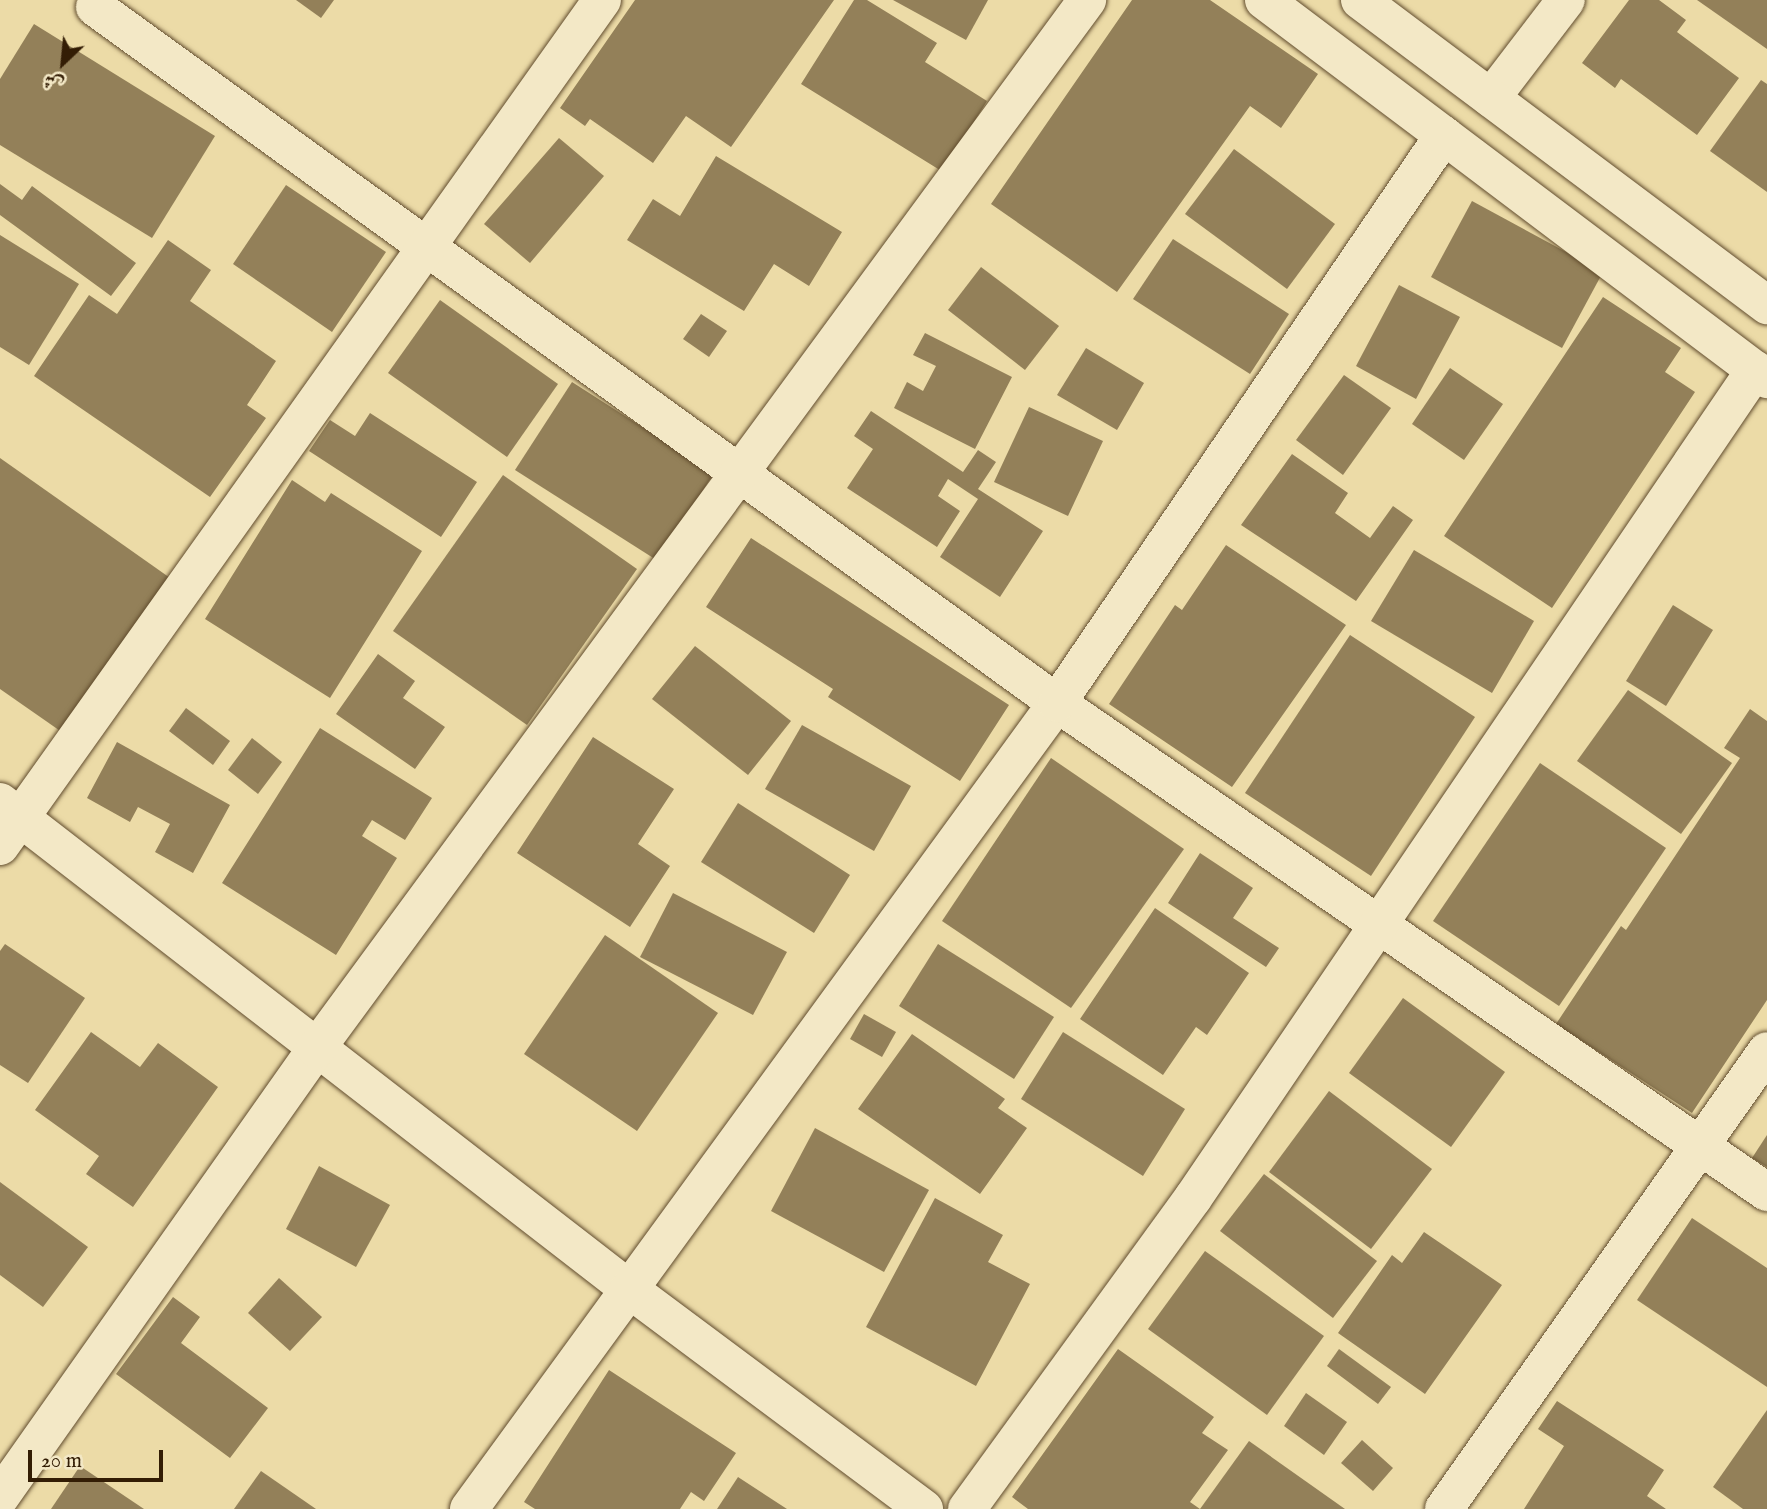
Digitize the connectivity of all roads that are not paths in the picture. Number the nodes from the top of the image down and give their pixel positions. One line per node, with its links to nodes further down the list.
1 (602, 0): 9 (street)
2 (1087, 0): 12 (street)
3 (1264, 0): 8 (street)
4 (1360, 0): 7 (street)
5 (1566, 0): 7 (street)
6 (94, 7): 9 (street)
7 (1491, 98): 10 (street)
8 (1444, 135): 11 (street); 13 (street)
9 (427, 248): 12 (street); 14 (street)
10 (1767, 305)
11 (1761, 375): 15 (street)
12 (737, 472): 13 (street); 16 (street)
13 (1057, 703): 15 (street); 20 (street)
14 (7, 822): 16 (street)
15 (1380, 923): 18 (street); 24 (street)
16 (316, 1049): 20 (street); 21 (street)
17 (1767, 1051): 18 (street)
18 (1701, 1144): 19 (street); 25 (street)
19 (1767, 1192)
20 (629, 1289): 22 (street); 23 (street)
21 (0, 1497)
22 (469, 1509)
23 (924, 1509)
24 (967, 1509)
25 (1444, 1509)

